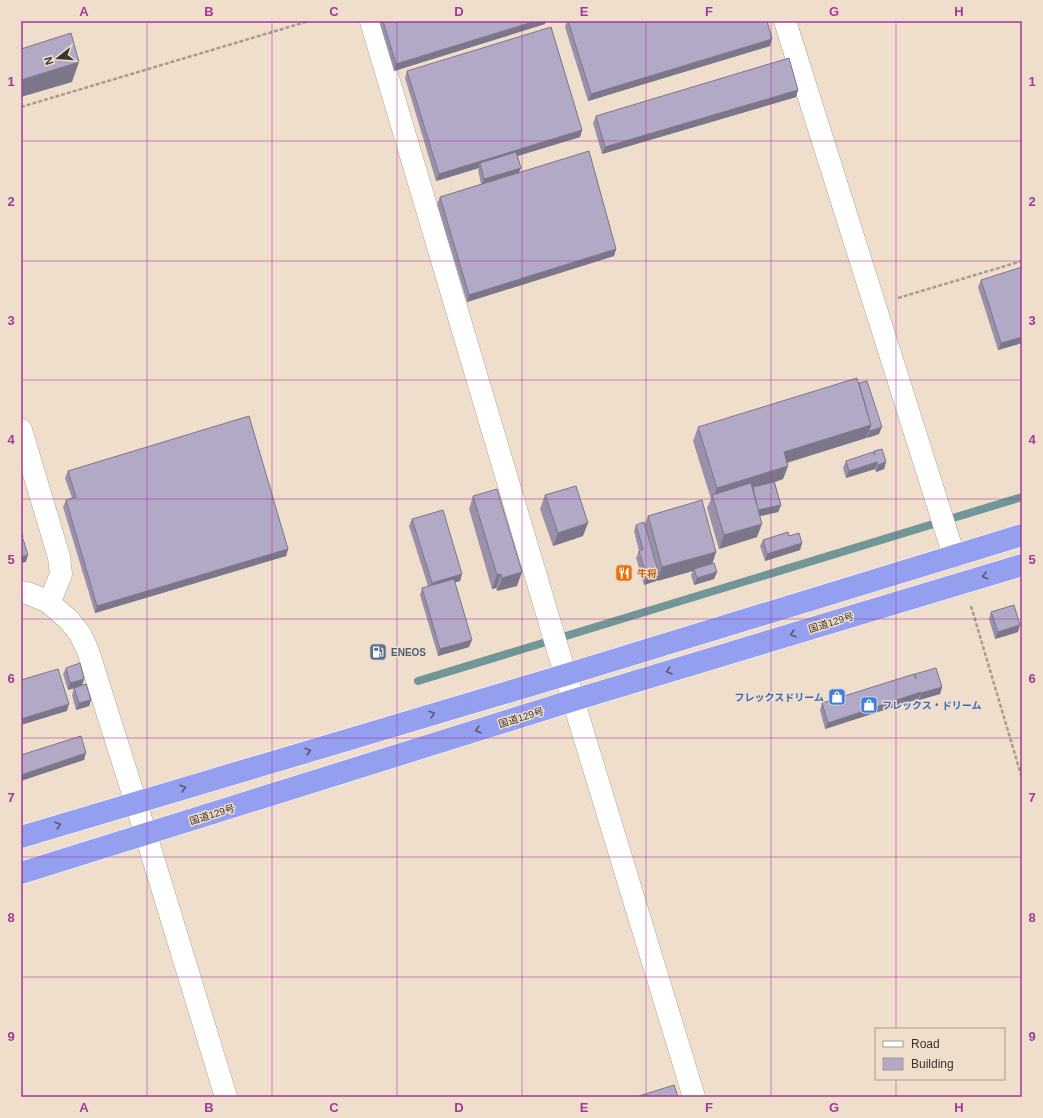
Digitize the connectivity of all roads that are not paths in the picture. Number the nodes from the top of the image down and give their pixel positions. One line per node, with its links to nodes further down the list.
1 (371, 21): 9 (street)
2 (785, 21): 5 (street)
3 (21, 430): 8 (street)
4 (1022, 535): 5 (highway)
5 (954, 556): 9 (highway)
6 (1022, 565): 10 (highway, 国道129号, one-way to 10)
7 (21, 592): 8 (street)
8 (47, 601): 11 (street)
9 (565, 675): 10 (street); 11 (highway, one-way to 9)
10 (574, 700): 12 (highway, 国道129号, one-way to 12); 16 (street)
11 (135, 802): 12 (street); 13 (highway, one-way to 11)
12 (146, 835): 14 (highway, 国道129号); 15 (street)
13 (21, 836)
14 (21, 873)
15 (226, 1097)
16 (694, 1097)

